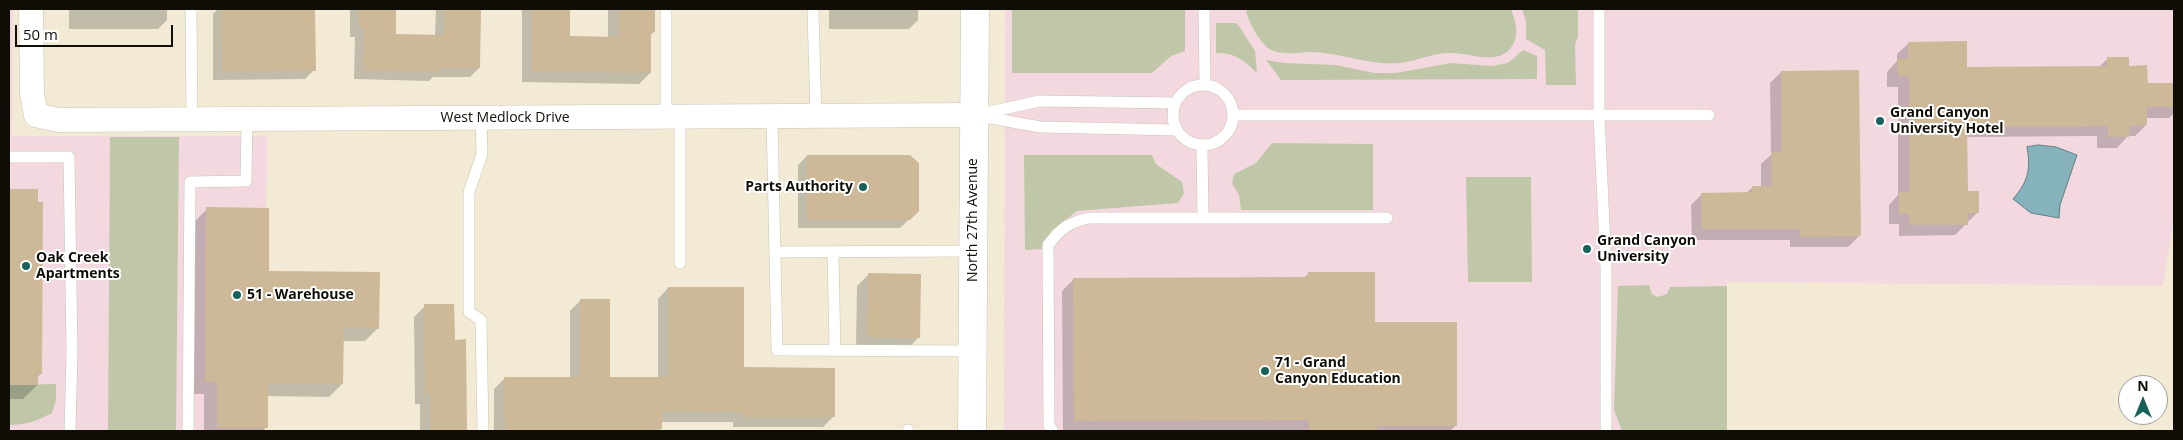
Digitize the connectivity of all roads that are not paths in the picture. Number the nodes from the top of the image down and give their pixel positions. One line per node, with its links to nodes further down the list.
1 (31, 9): 18 (street, West Medlock Drive)
2 (191, 9): 18 (lane)
3 (666, 9): 16 (lane)
4 (975, 9): 10 (main road, North 27th Avenue)
5 (1204, 9): 8 (lane)
6 (1599, 9): 15 (lane)
7 (813, 13): 14 (lane)
8 (1205, 84): 9 (lane); 11 (lane)
9 (1174, 103): 10 (lane); 20 (lane)
10 (974, 115): 14 (street, West Medlock Drive); 20 (lane); 25 (main road, North 27th Avenue)
11 (1233, 115): 15 (lane); 21 (lane)
12 (1708, 115): 15 (lane)
13 (772, 116): 14 (street, West Medlock Drive); 16 (street, West Medlock Drive); 26 (lane)
14 (816, 116)
15 (1599, 116): 36 (lane)
16 (673, 117): 17 (street, West Medlock Drive); 28 (lane)
17 (481, 118): 19 (street, West Medlock Drive); 31 (lane)
18 (192, 120): 19 (street, West Medlock Drive)
19 (247, 120): 33 (lane)
20 (1176, 130): 21 (lane)
21 (1202, 145): 23 (lane)
22 (9, 157): 32 (lane)
23 (1204, 218): 24 (lane); 35 (lane)
24 (1387, 218)
25 (973, 251): 27 (lane); 30 (main road, North 27th Avenue)
26 (775, 252): 27 (lane); 29 (lane)
27 (833, 252): 29 (lane)
28 (680, 263)
29 (835, 350): 30 (lane)
30 (973, 351): 34 (main road, North 27th Avenue)
31 (483, 430)
32 (70, 431)
33 (188, 431)
34 (972, 431)
35 (1053, 431)
36 (1606, 431)

